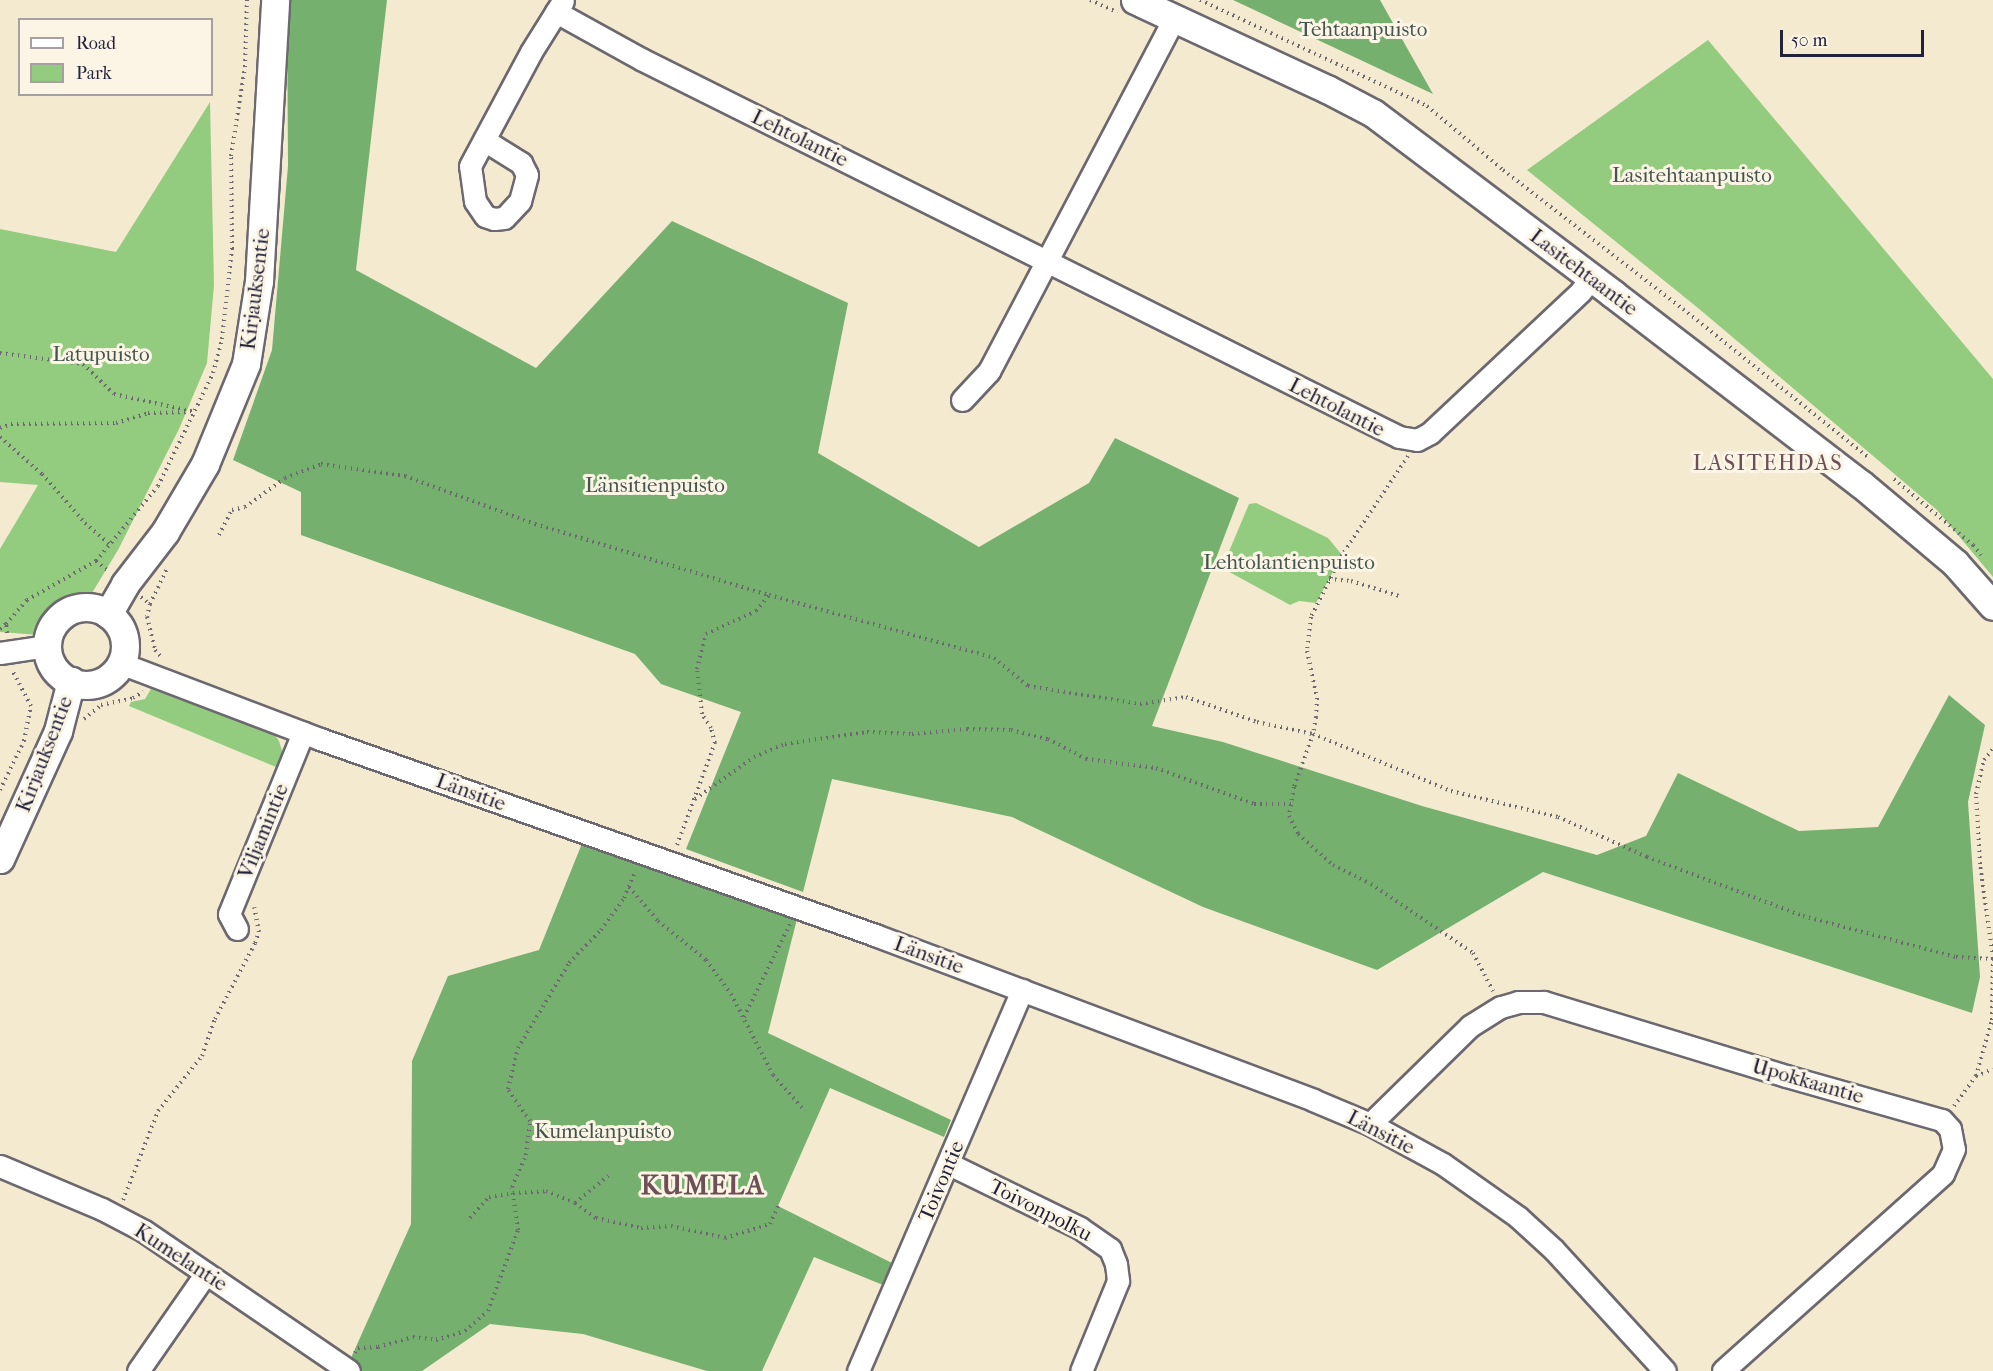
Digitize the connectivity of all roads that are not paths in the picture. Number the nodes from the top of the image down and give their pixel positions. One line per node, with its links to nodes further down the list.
1 (275, 0): 10 (street, Kirjauksentie)
2 (1135, 0): 4 (street, Lasitehtaantie)
3 (560, 6): 5 (street, Lehtolantie); 6 (street, Lehtolantie)
4 (1174, 18): 6 (street); 7 (street, Lasitehtaantie)
5 (484, 141)
6 (1046, 260): 7 (street, Lehtolantie); 8 (street)
7 (1592, 278): 9 (street, Lasitehtaantie)
8 (962, 400)
9 (1993, 606)
10 (108, 614): 11 (street); 13 (street)
11 (46, 646): 12 (street); 14 (street)
12 (6, 652)
13 (120, 663): 14 (street); 15 (street, Länsitie)
14 (71, 681): 16 (street, Kirjauksentie)
15 (303, 733): 17 (street, Viljamintie); 18 (street, Länsitie)
16 (0, 859)
17 (237, 929)
18 (1022, 990): 19 (street, Länsitie); 20 (street, Toivontie)
19 (1370, 1124): 27 (street, Länsitie); 28 (street, Upokkaantie)
20 (949, 1164): 25 (street, Toivontie); 26 (street, Toivonpolku)
21 (0, 1166): 22 (street, Kumelantie)
22 (206, 1273): 23 (street, Kumelantie); 24 (street)
23 (348, 1370)
24 (138, 1371)
25 (858, 1371)
26 (1081, 1371)
27 (1665, 1371)
28 (1723, 1371)

